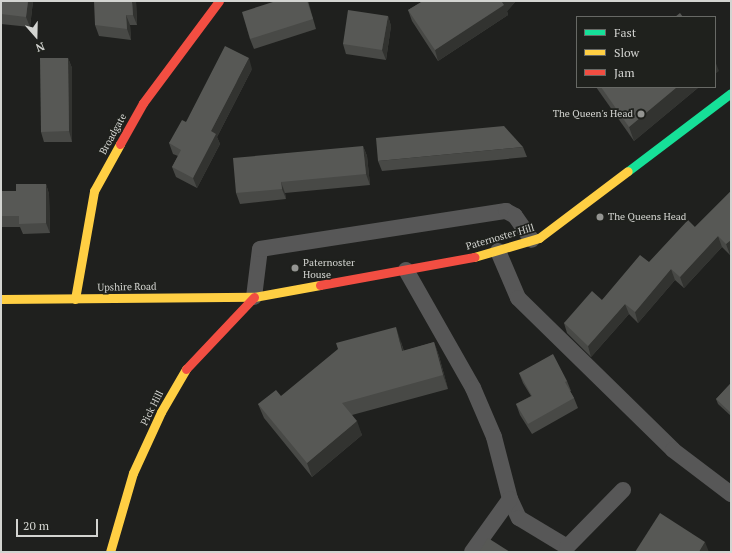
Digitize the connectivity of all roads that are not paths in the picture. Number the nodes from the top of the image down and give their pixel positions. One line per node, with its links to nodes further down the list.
1 (219, 1): 8 (street, Broadgate)
2 (731, 93): 3 (street, Paternoster Hill)
3 (532, 240): 4 (street, Paternoster Hill); 6 (lane)
4 (498, 251): 5 (street, Paternoster Hill); 10 (lane)
5 (406, 270): 6 (street, Paternoster Hill); 11 (lane)
6 (254, 297): 8 (street, Upshire Road); 12 (street, Pick Hill)
7 (1, 299): 8 (street, Upshire Road)
8 (75, 299)
9 (622, 490): 11 (lane)
10 (731, 494)
11 (510, 499): 13 (lane)
12 (110, 552)
13 (472, 552)

